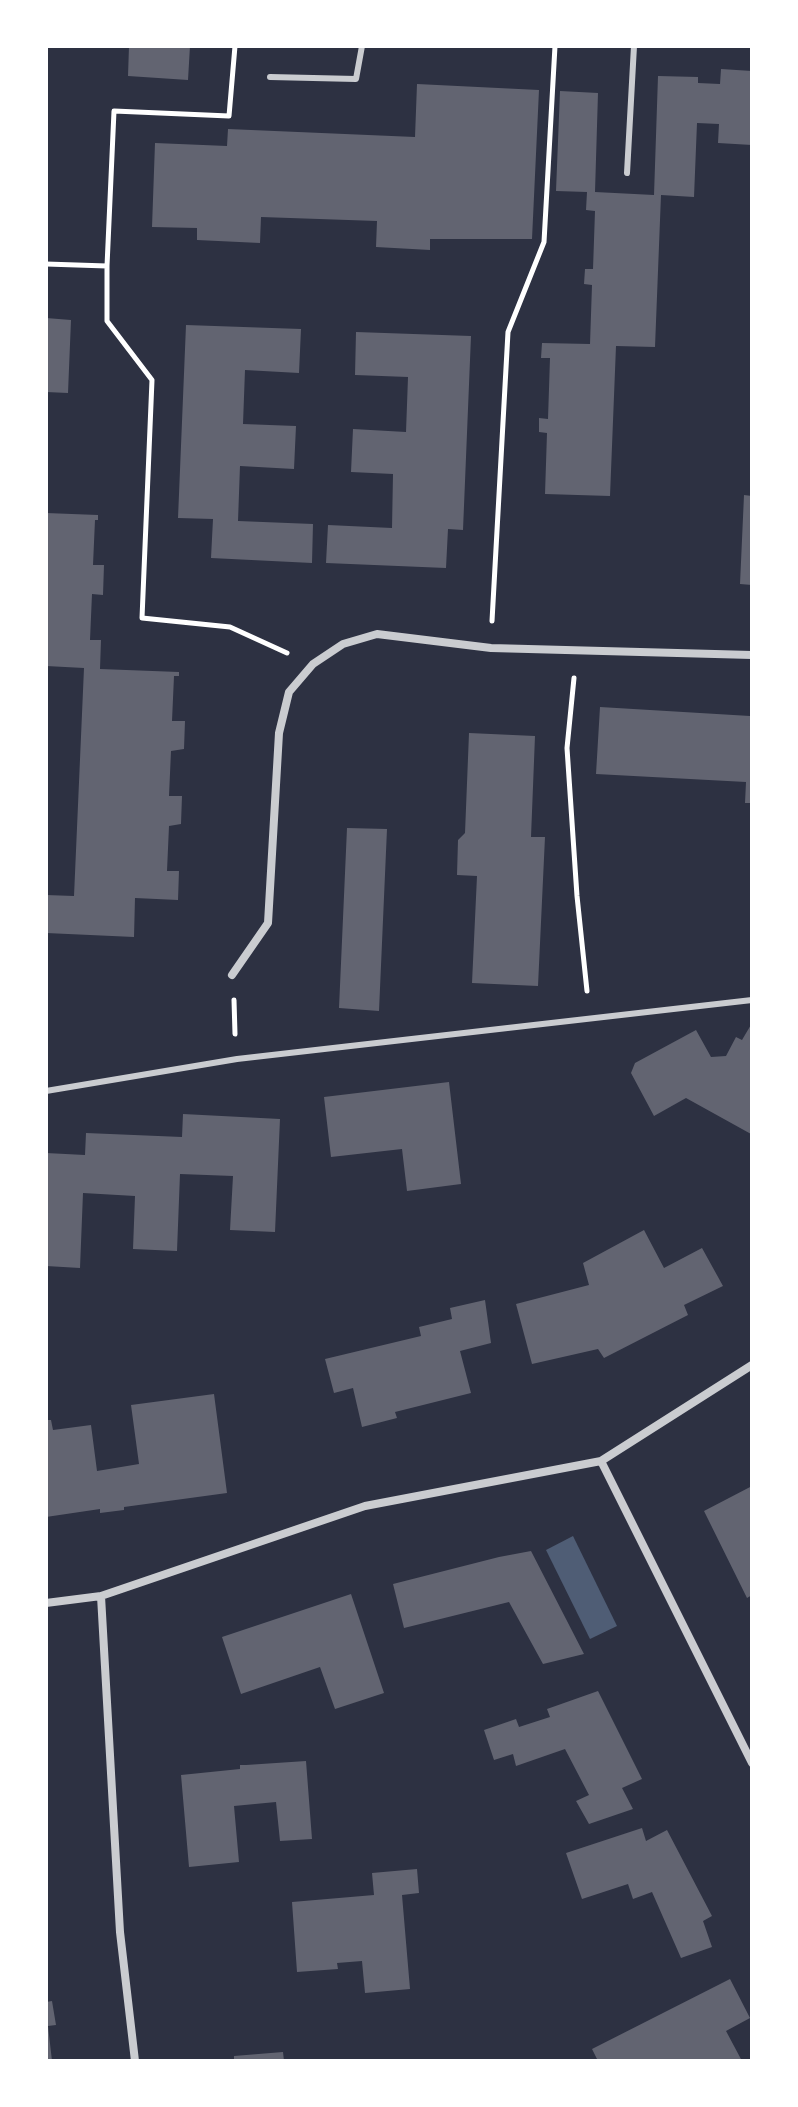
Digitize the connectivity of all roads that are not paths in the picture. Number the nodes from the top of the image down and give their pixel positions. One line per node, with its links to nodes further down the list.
1 (362, 46): 3 (lane)
2 (634, 46): 4 (lane)
3 (270, 77)
4 (627, 173)
5 (752, 655): 6 (street)
6 (232, 975)
7 (752, 1000): 8 (lane)
8 (46, 1091)
9 (752, 1365): 10 (street)
10 (601, 1461): 11 (street); 13 (street)
11 (101, 1596): 12 (street); 14 (street)
12 (46, 1603)
13 (752, 1763)
14 (135, 2061)

